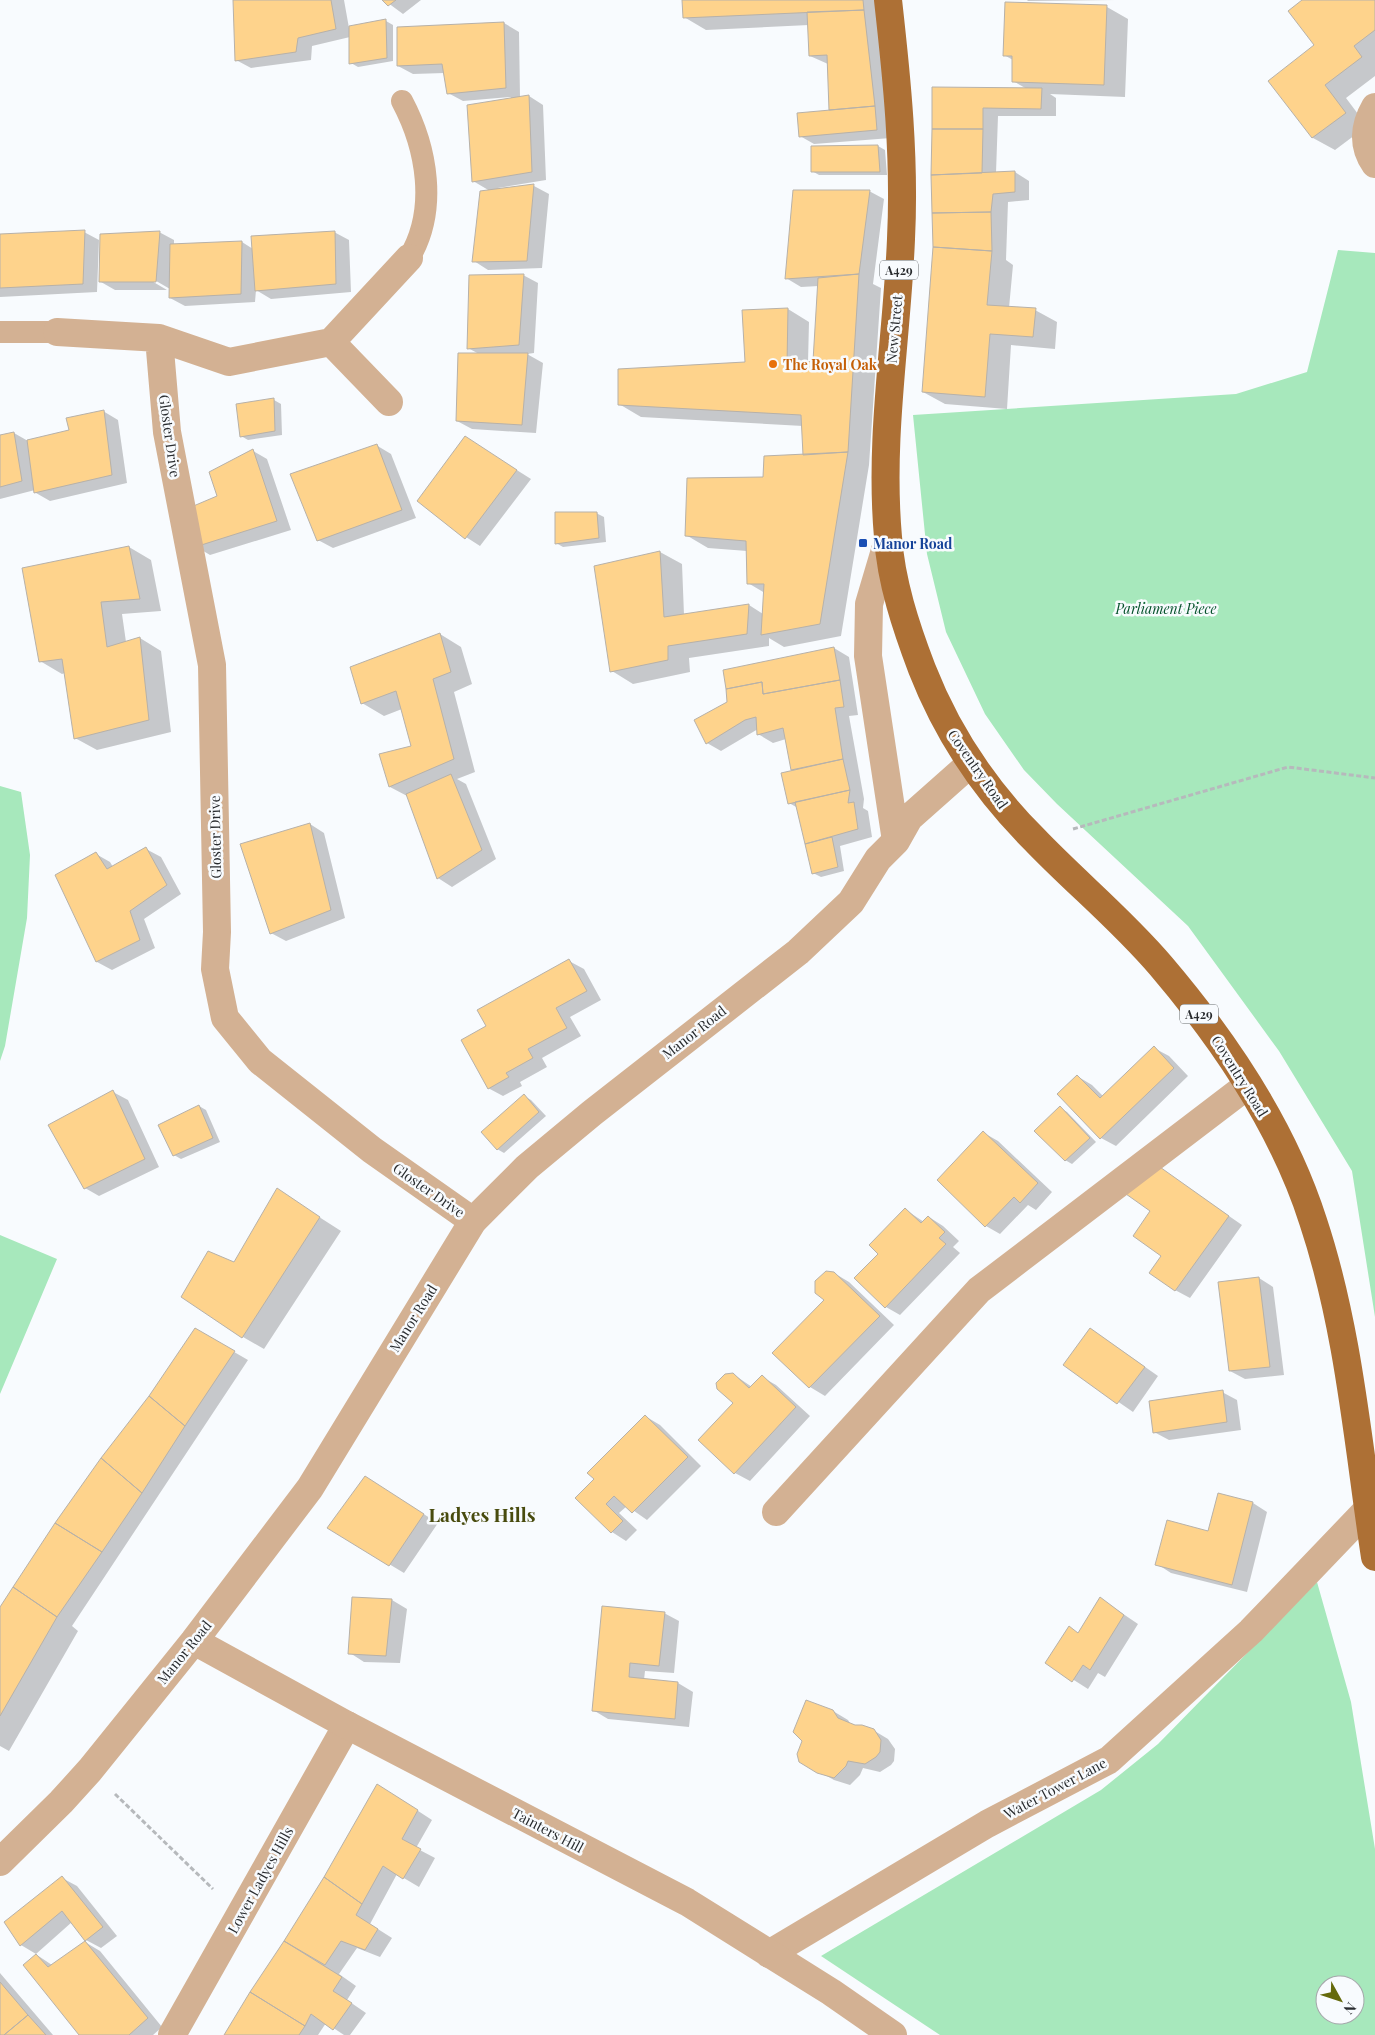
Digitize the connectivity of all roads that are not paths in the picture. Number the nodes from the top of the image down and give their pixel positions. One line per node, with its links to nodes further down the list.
1 (888, 0): 11 (main road, New Street / A429)
2 (402, 101): 5 (lane)
3 (1375, 108): 4 (street)
4 (1375, 164)
5 (409, 258): 9 (street)
6 (0, 332): 7 (lane)
7 (57, 332): 8 (street)
8 (158, 338): 9 (street); 15 (street, Gloster Drive)
9 (331, 342): 10 (street)
10 (390, 402)
11 (888, 540): 12 (main road, Coventry Road / A429); 13 (street)
12 (971, 763): 13 (street, Manor Road); 14 (main road, Coventry Road / A429)
13 (896, 841): 15 (street, Manor Road)
14 (1248, 1085): 16 (main road, Coventry Road / A429); 17 (street)
15 (473, 1221): 19 (street, Manor Road)
16 (1368, 1509): 18 (main road, Coventry Road / A429); 22 (street, Water Tower Lane)
17 (776, 1512)
18 (1375, 1557)
19 (194, 1641): 20 (street, Tainters Hill); 21 (street, Manor Road)
20 (348, 1725): 22 (street, Tainters Hill); 23 (street, Lower Ladyes Hills)
21 (0, 1862)
22 (769, 1954): 24 (street, Tainters Hill)
23 (172, 2035)
24 (893, 2035)

